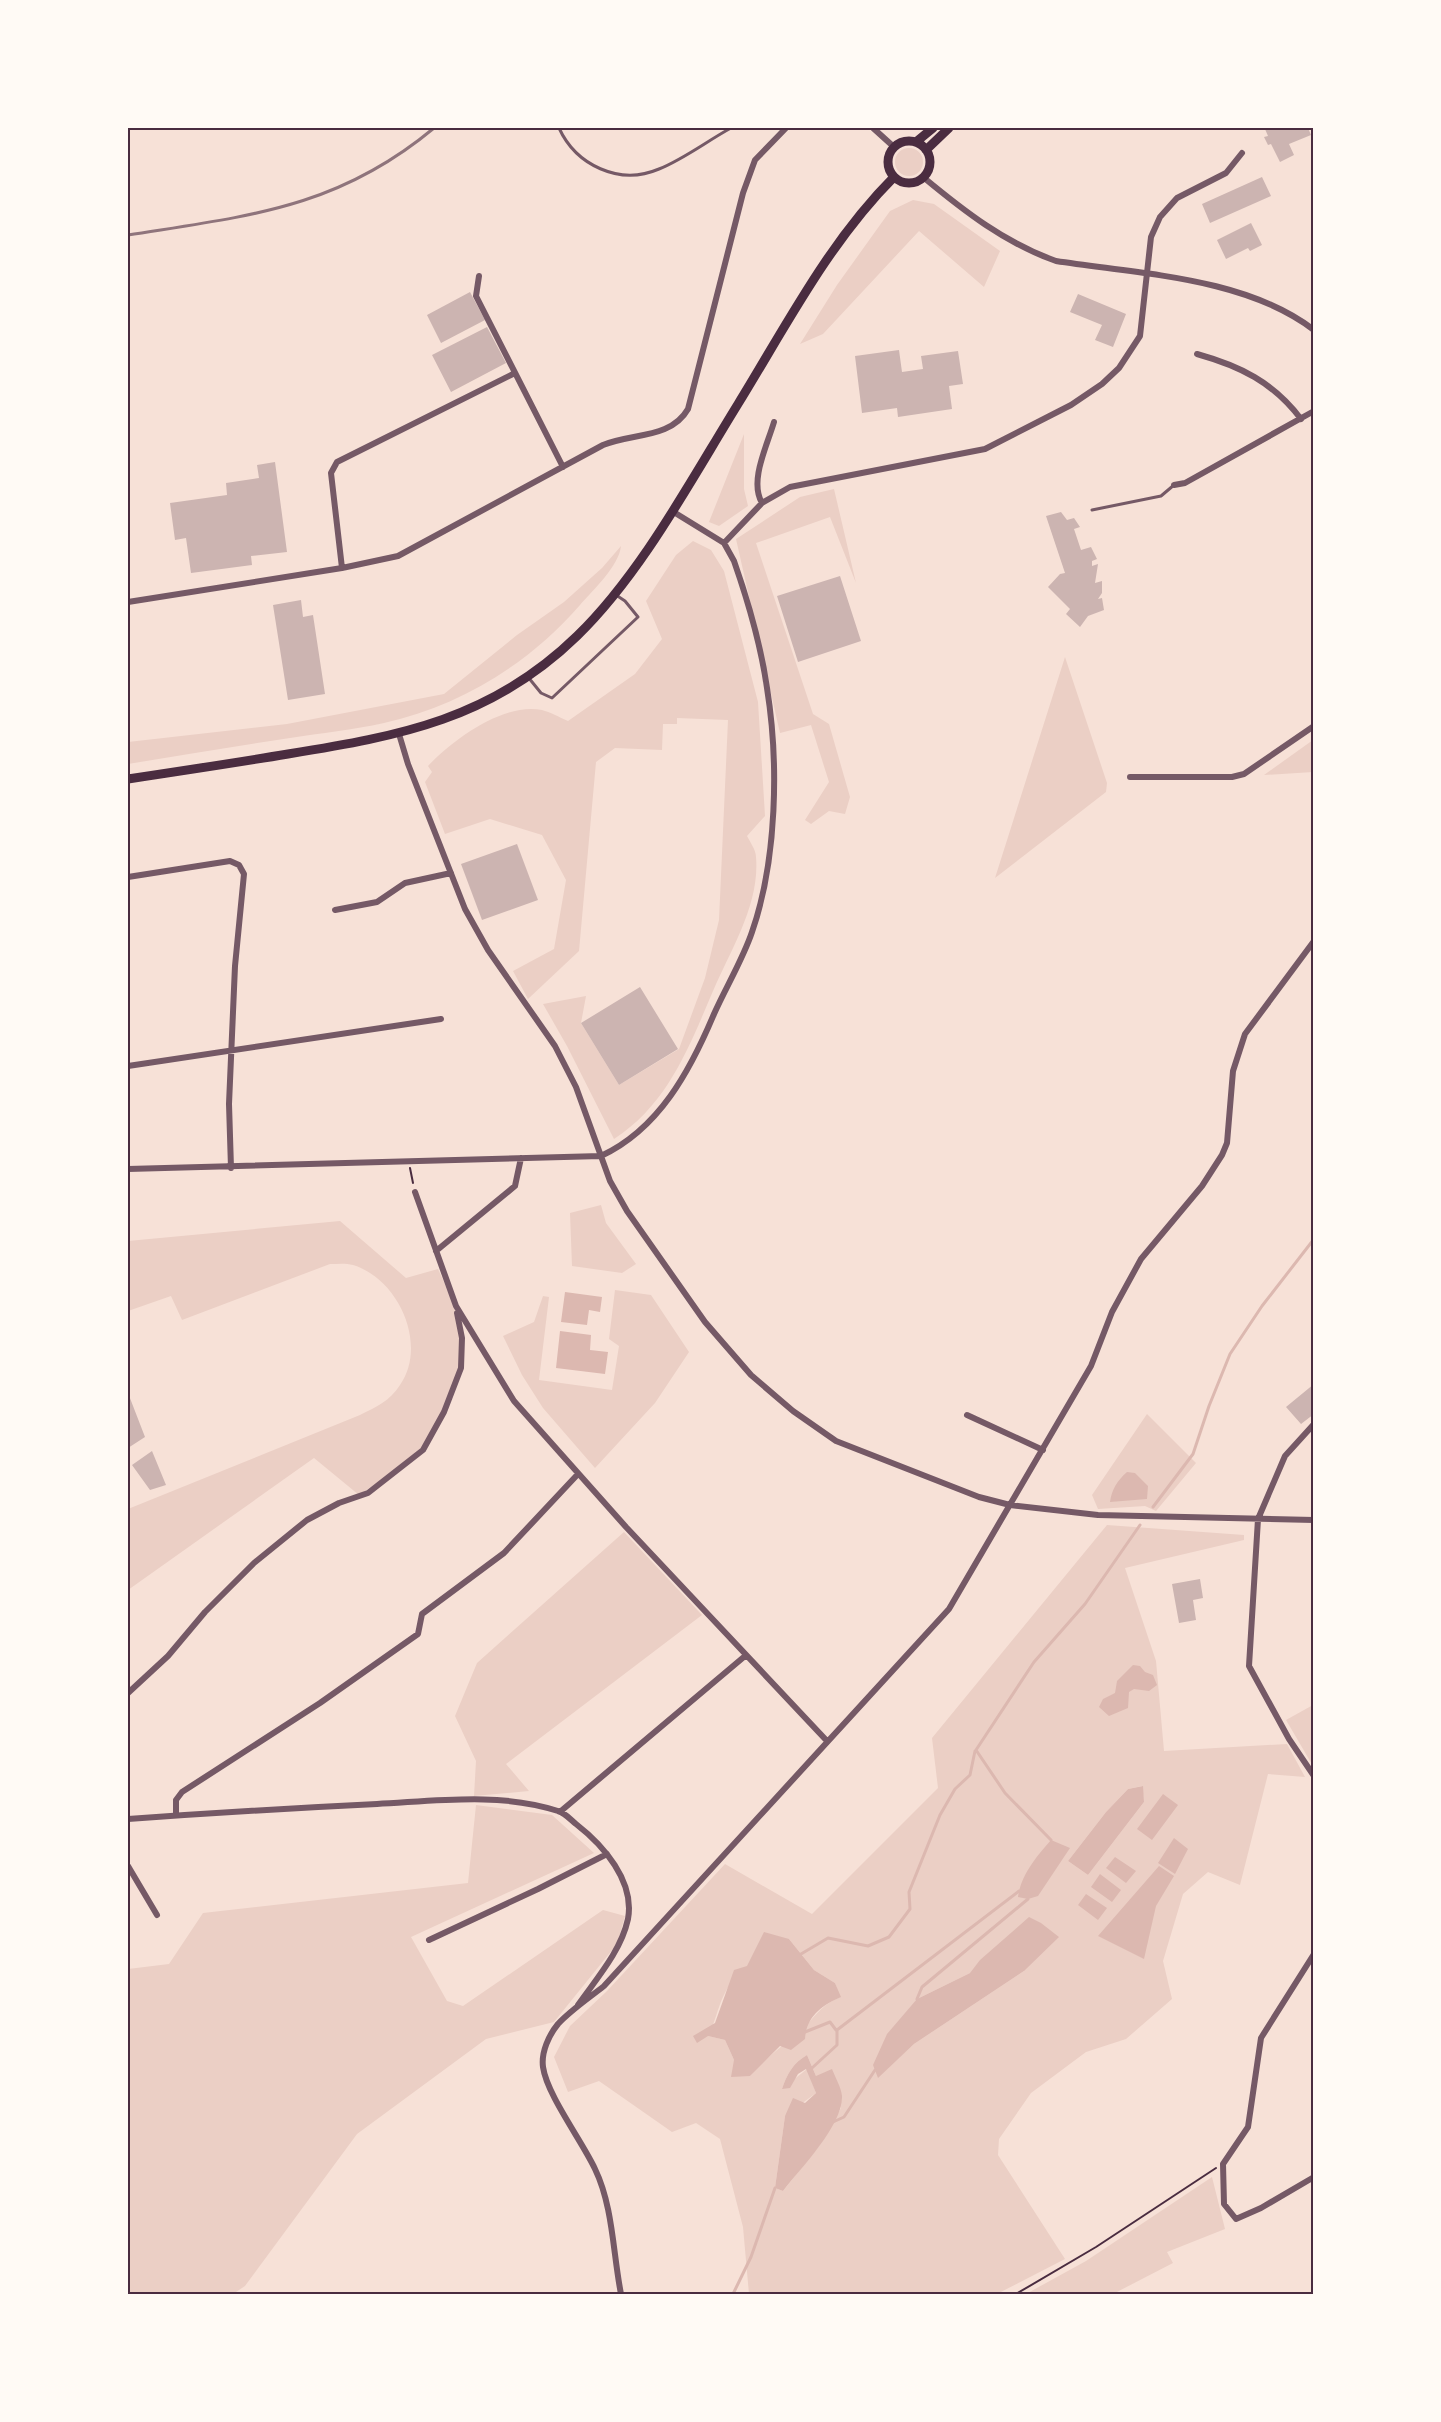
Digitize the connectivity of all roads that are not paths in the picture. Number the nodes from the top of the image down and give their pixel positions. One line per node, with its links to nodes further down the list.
1 (559, 128): 2 (lane)
2 (731, 128)
3 (786, 128): 21 (street)
4 (873, 128): 8 (street)
5 (933, 128): 7 (main road)
6 (949, 128): 9 (main road)
7 (916, 142): 8 (main road); 9 (main road)
8 (894, 147): 11 (main road)
9 (926, 150): 12 (main road)
10 (1242, 153): 13 (street)
11 (894, 177): 12 (main road); 25 (main road)
12 (923, 177): 13 (street)
13 (1147, 275): 15 (street); 23 (street)
14 (479, 276): 17 (street)
15 (1314, 330)
16 (1197, 354): 19 (street)
17 (514, 373): 21 (street); 27 (street)
18 (1314, 411): 19 (street)
19 (1301, 419): 22 (street)
20 (774, 422): 23 (street)
21 (563, 467): 27 (street)
22 (1174, 485): 24 (lane)
23 (762, 503): 26 (street)
24 (1092, 510)
25 (672, 511): 26 (street); 28 (main road)
26 (724, 543): 42 (street)
27 (342, 568): 29 (street)
28 (614, 594): 30 (main road); 30 (lane)
29 (128, 602)
30 (527, 676): 32 (main road)
31 (1314, 726): 33 (street)
32 (399, 734): 34 (main road); 35 (street)
33 (1130, 777)
34 (128, 779)
35 (451, 873): 37 (street); 42 (street)
36 (128, 877): 40 (street)
37 (336, 910)
38 (1314, 941): 51 (street)
39 (441, 1019): 40 (street)
40 (231, 1049): 41 (street); 44 (street)
41 (128, 1066)
42 (601, 1156): 43 (street); 53 (street)
43 (521, 1158): 44 (street); 47 (street)
44 (231, 1168): 45 (street)
45 (128, 1169)
46 (415, 1192): 47 (street)
47 (436, 1251): 48 (street)
48 (456, 1306): 52 (street); 57 (street)
49 (967, 1415): 51 (street)
50 (1314, 1424): 54 (street)
51 (1043, 1450): 53 (street)
52 (578, 1474): 56 (street); 61 (street)
53 (1010, 1504): 54 (street); 58 (street)
54 (1258, 1520): 55 (street); 59 (street)
55 (1314, 1520)
56 (745, 1656): 58 (street); 60 (street)
57 (128, 1693)
58 (827, 1741): 68 (street)
59 (1314, 1776)
60 (561, 1811): 61 (street); 63 (street)
61 (176, 1815): 62 (street)
62 (128, 1819)
63 (607, 1854): 66 (street); 68 (street)
64 (128, 1866): 65 (street)
65 (157, 1915)
66 (429, 1940)
67 (1314, 1954): 69 (street)
68 (575, 2010): 70 (street)
69 (1314, 2177)
70 (621, 2295)

